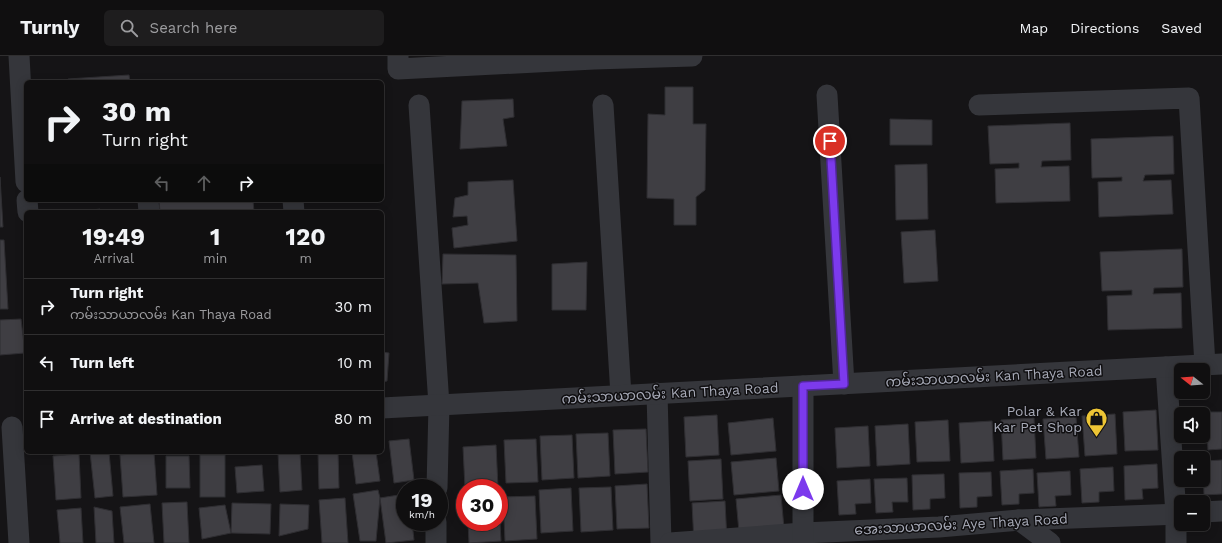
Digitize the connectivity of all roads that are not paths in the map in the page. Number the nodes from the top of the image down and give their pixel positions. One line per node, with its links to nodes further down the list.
1 (19, 56): 9 (street)
2 (398, 56): 4 (street)
3 (692, 56): 4 (street)
4 (594, 57)
5 (827, 95): 12 (street)
6 (603, 104): 15 (street)
7 (419, 105): 16 (street)
8 (979, 105): 10 (street)
9 (24, 146)
10 (1214, 364): 11 (street, ကမ်းသာယာလမ်း Kan Thaya Road)
11 (1166, 367): 12 (street, ကမ်းသာယာလမ်း Kan Thaya Road); 20 (street)
12 (844, 384): 13 (street, ကမ်းသာယာလမ်း Kan Thaya Road)
13 (803, 386): 14 (street, ကမ်းသာယာလမ်း Kan Thaya Road); 28 (street)
14 (657, 393): 15 (street, ကမ်းသာယာလမ်း Kan Thaya Road); 31 (street)
15 (621, 395): 16 (street, ကမ်းသာယာလမ်း Kan Thaya Road)
16 (439, 405): 17 (street, ကမ်းသာယာလမ်း Kan Thaya Road); 19 (street)
17 (384, 408)
18 (13, 427): 29 (street)
19 (437, 479)
20 (1176, 495)
21 (1222, 511): 22 (street)
22 (1210, 512)
23 (1174, 514): 24 (street, အေးသာယာလမ်း Aye Thaya Road)
24 (1019, 520): 27 (street, အေးသာယာလမ်း Aye Thaya Road); 33 (street)
25 (436, 531): 30 (street)
26 (1177, 531): 34 (street)
27 (940, 535): 28 (street, အေးသာယာလမ်း Aye Thaya Road)
28 (803, 538): 32 (street, အေးသာယာလမ်း Aye Thaya Road)
29 (19, 543)
30 (436, 543)
31 (661, 543)
32 (670, 543)
33 (1050, 543)
34 (1176, 543)

